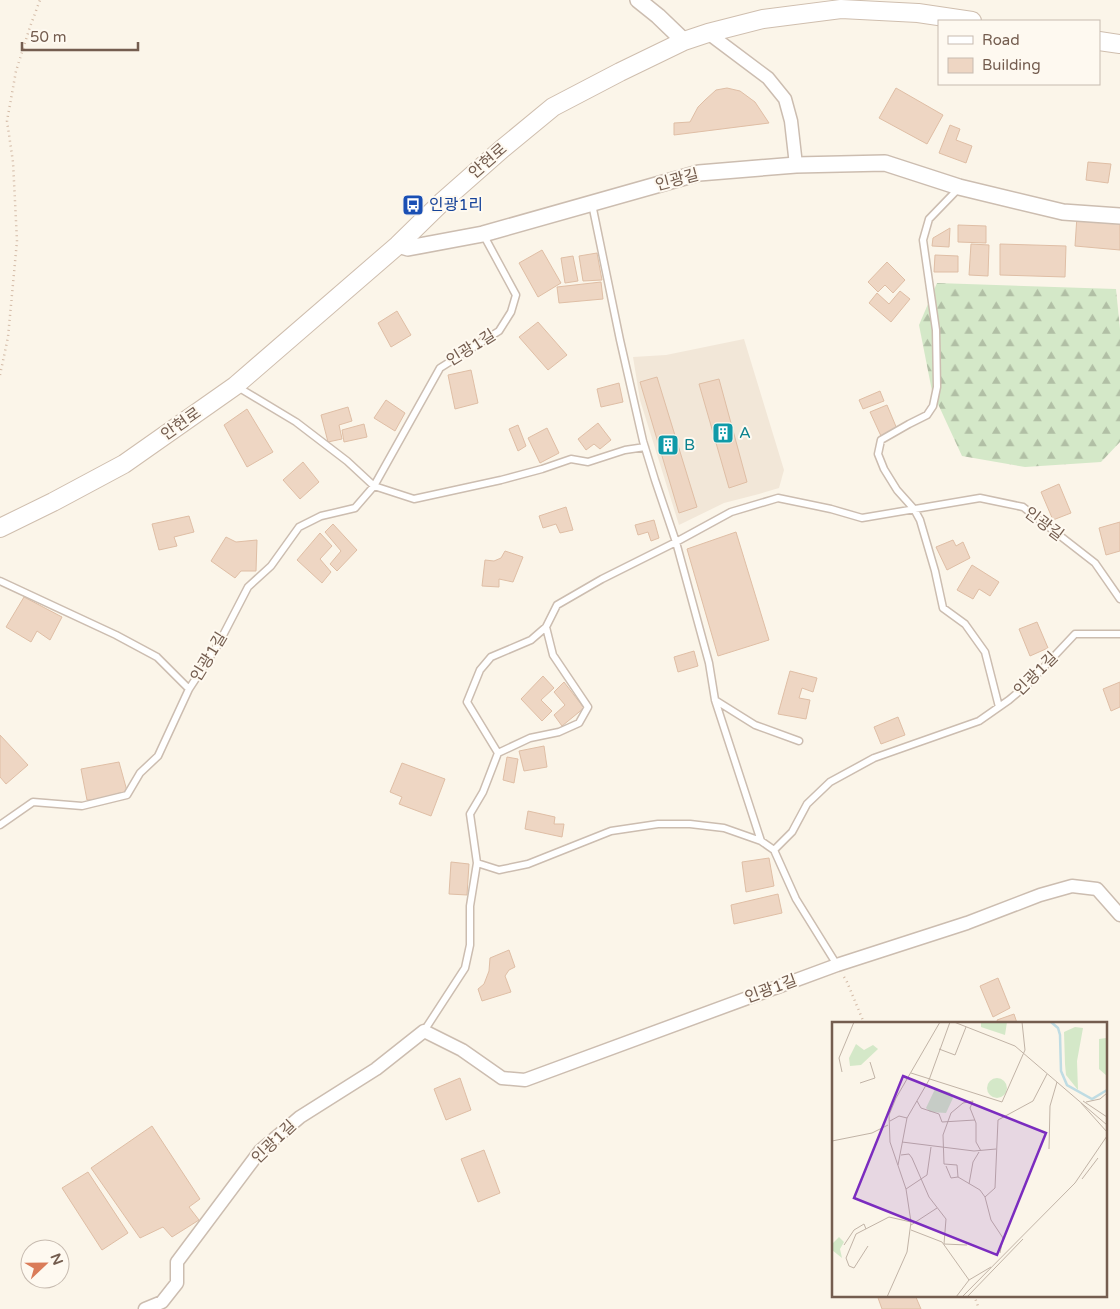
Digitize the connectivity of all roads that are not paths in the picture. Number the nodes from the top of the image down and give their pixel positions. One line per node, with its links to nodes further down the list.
1 (638, 0): 4 (street)
2 (965, 20): 3 (main road, 안현로)
3 (708, 33): 4 (main road, 안현로); 7 (street)
4 (684, 41): 12 (main road, 안현로)
5 (1100, 41): 6 (main road)
6 (1120, 44)
7 (796, 165): 8 (street, 인광길); 9 (street, 인광길)
8 (959, 188): 10 (street, 인광길); 16 (lane)
9 (592, 204): 11 (street, 인광길); 14 (lane)
10 (1120, 216)
11 (483, 234): 12 (street, 인광길); 15 (lane, 인광1길)
12 (398, 245): 13 (main road, 안현로)
13 (235, 386): 15 (lane); 17 (main road, 안현로)
14 (645, 447): 15 (lane); 18 (lane)
15 (374, 486): 23 (lane, 인광1길)
16 (914, 509): 18 (lane, 인광길); 20 (lane, 인광길); 25 (lane)
17 (0, 528)
18 (676, 542): 21 (lane); 24 (lane)
19 (0, 581): 23 (lane, 인광1길)
20 (1120, 598)
21 (546, 627): 27 (lane); 27 (lane)
22 (1120, 634): 25 (lane, 인광1길)
23 (189, 689): 28 (lane, 인광1길)
24 (715, 700): 26 (lane); 29 (lane)
25 (1000, 707): 30 (lane, 인광1길)
26 (799, 741)
27 (498, 753): 31 (lane, 인광1길)
28 (0, 825)
29 (761, 841): 30 (lane); 31 (lane)
30 (774, 850): 33 (lane)
31 (477, 863): 34 (lane, 인광1길)
32 (1120, 915): 33 (street, 인광1길)
33 (836, 965): 34 (street, 인광1길)
34 (424, 1031): 35 (street, 인광1길)
35 (145, 1309)

